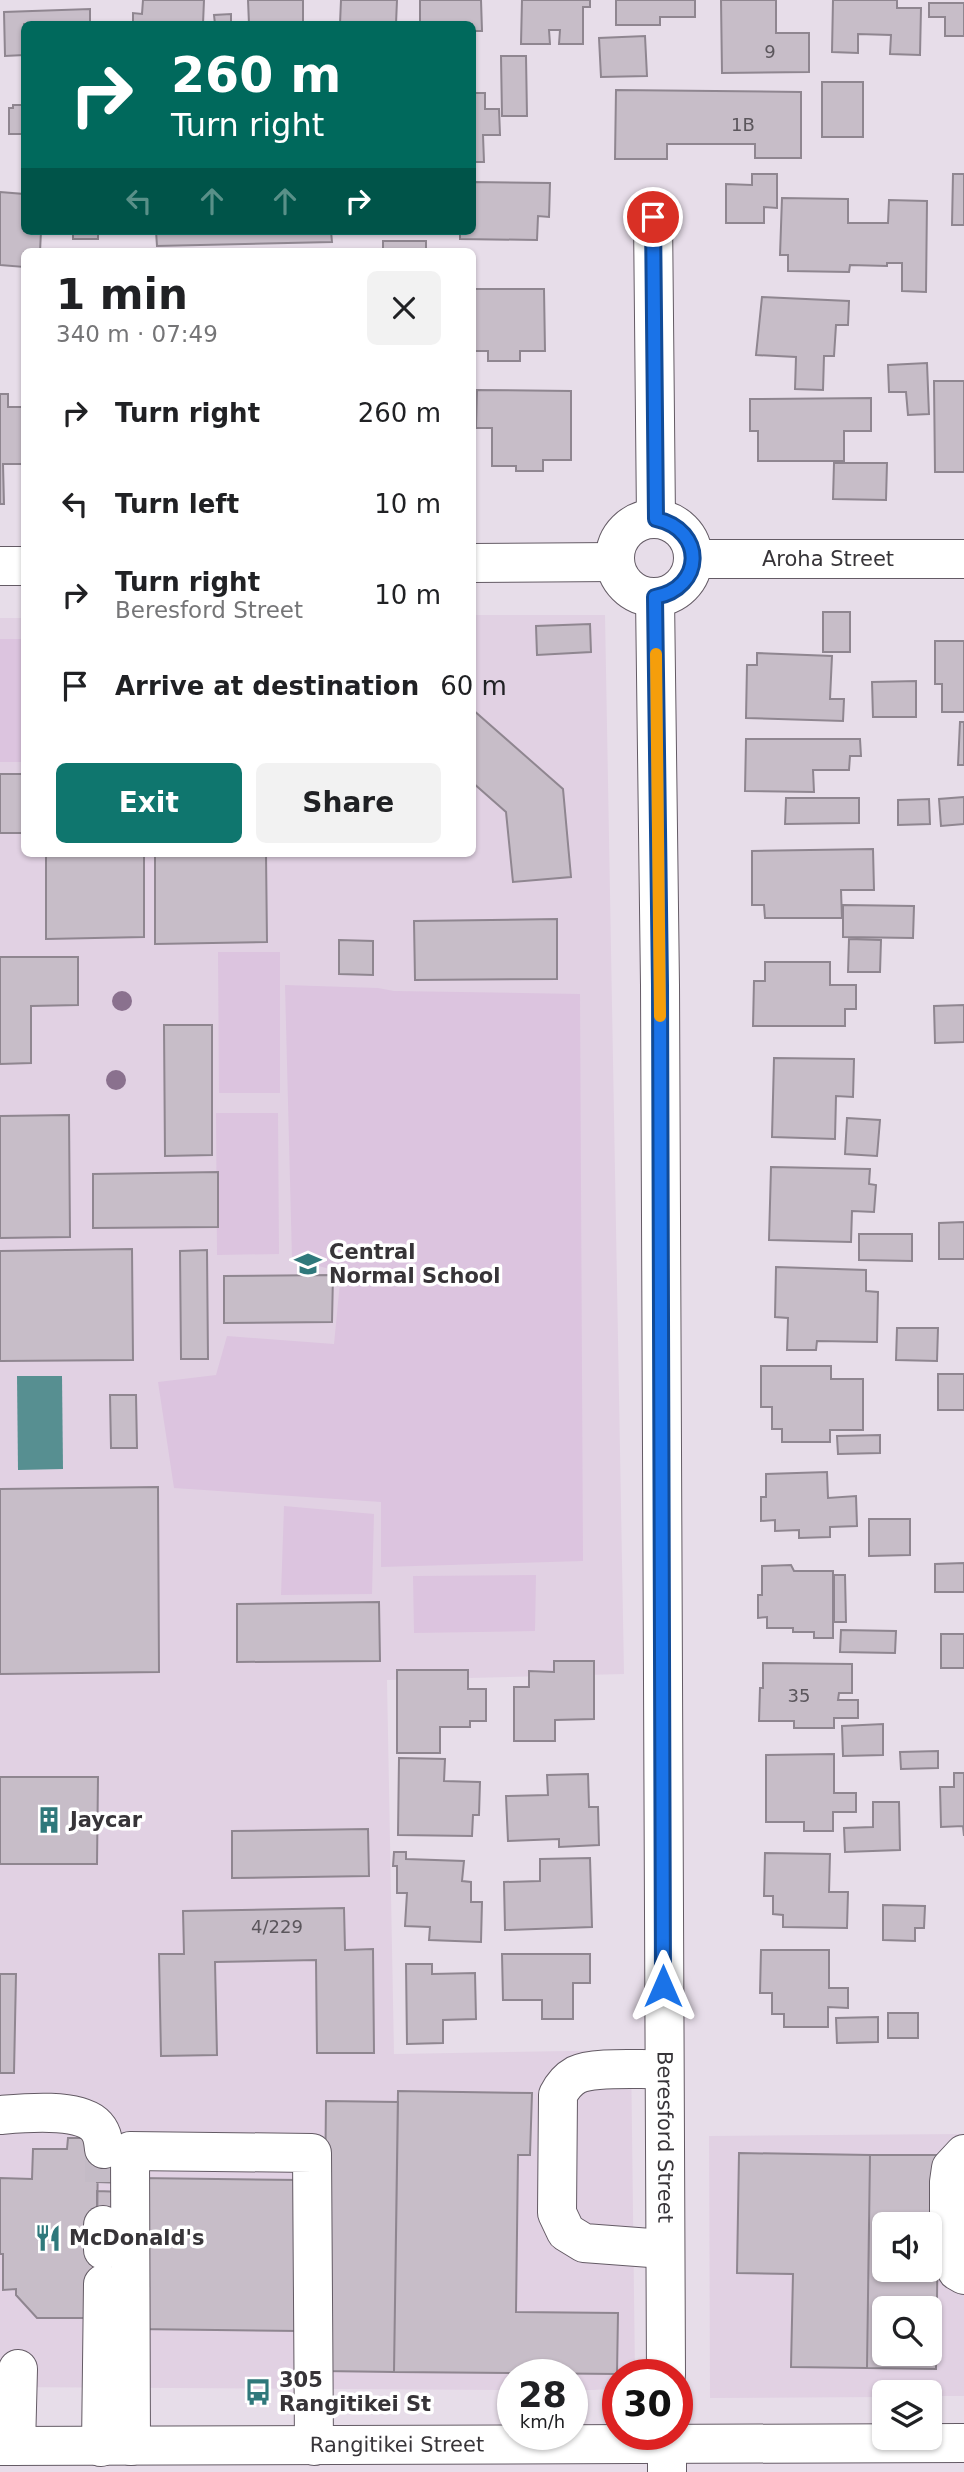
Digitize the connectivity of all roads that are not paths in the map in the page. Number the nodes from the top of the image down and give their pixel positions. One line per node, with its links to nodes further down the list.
1 (653, 217): 2 (main road)
2 (656, 519): 3 (main road); 5 (main road)
3 (693, 559): 4 (main road, Aroha Street); 9 (main road)
4 (964, 559)
5 (615, 562): 6 (main road); 9 (main road)
6 (476, 563)
7 (0, 566): 8 (main road)
8 (21, 566)
9 (655, 597): 10 (main road, Beresford Street)
10 (663, 2069): 13 (main road, Beresford Street); 13 (main road)
11 (0, 2115): 19 (main road)
12 (964, 2154): 14 (main road)
13 (664, 2249): 15 (main road, Beresford Street)
14 (964, 2275)
15 (666, 2359)
16 (19, 2369): 18 (main road)
17 (964, 2443): 22 (main road, Rangitikei Street)
18 (8, 2446): 19 (main road, Rangitikei Street)
19 (116, 2446): 20 (main road, Rangitikei Street); 20 (main road)
20 (314, 2446): 21 (main road, Rangitikei Street)
21 (602, 2449)
22 (693, 2449)

